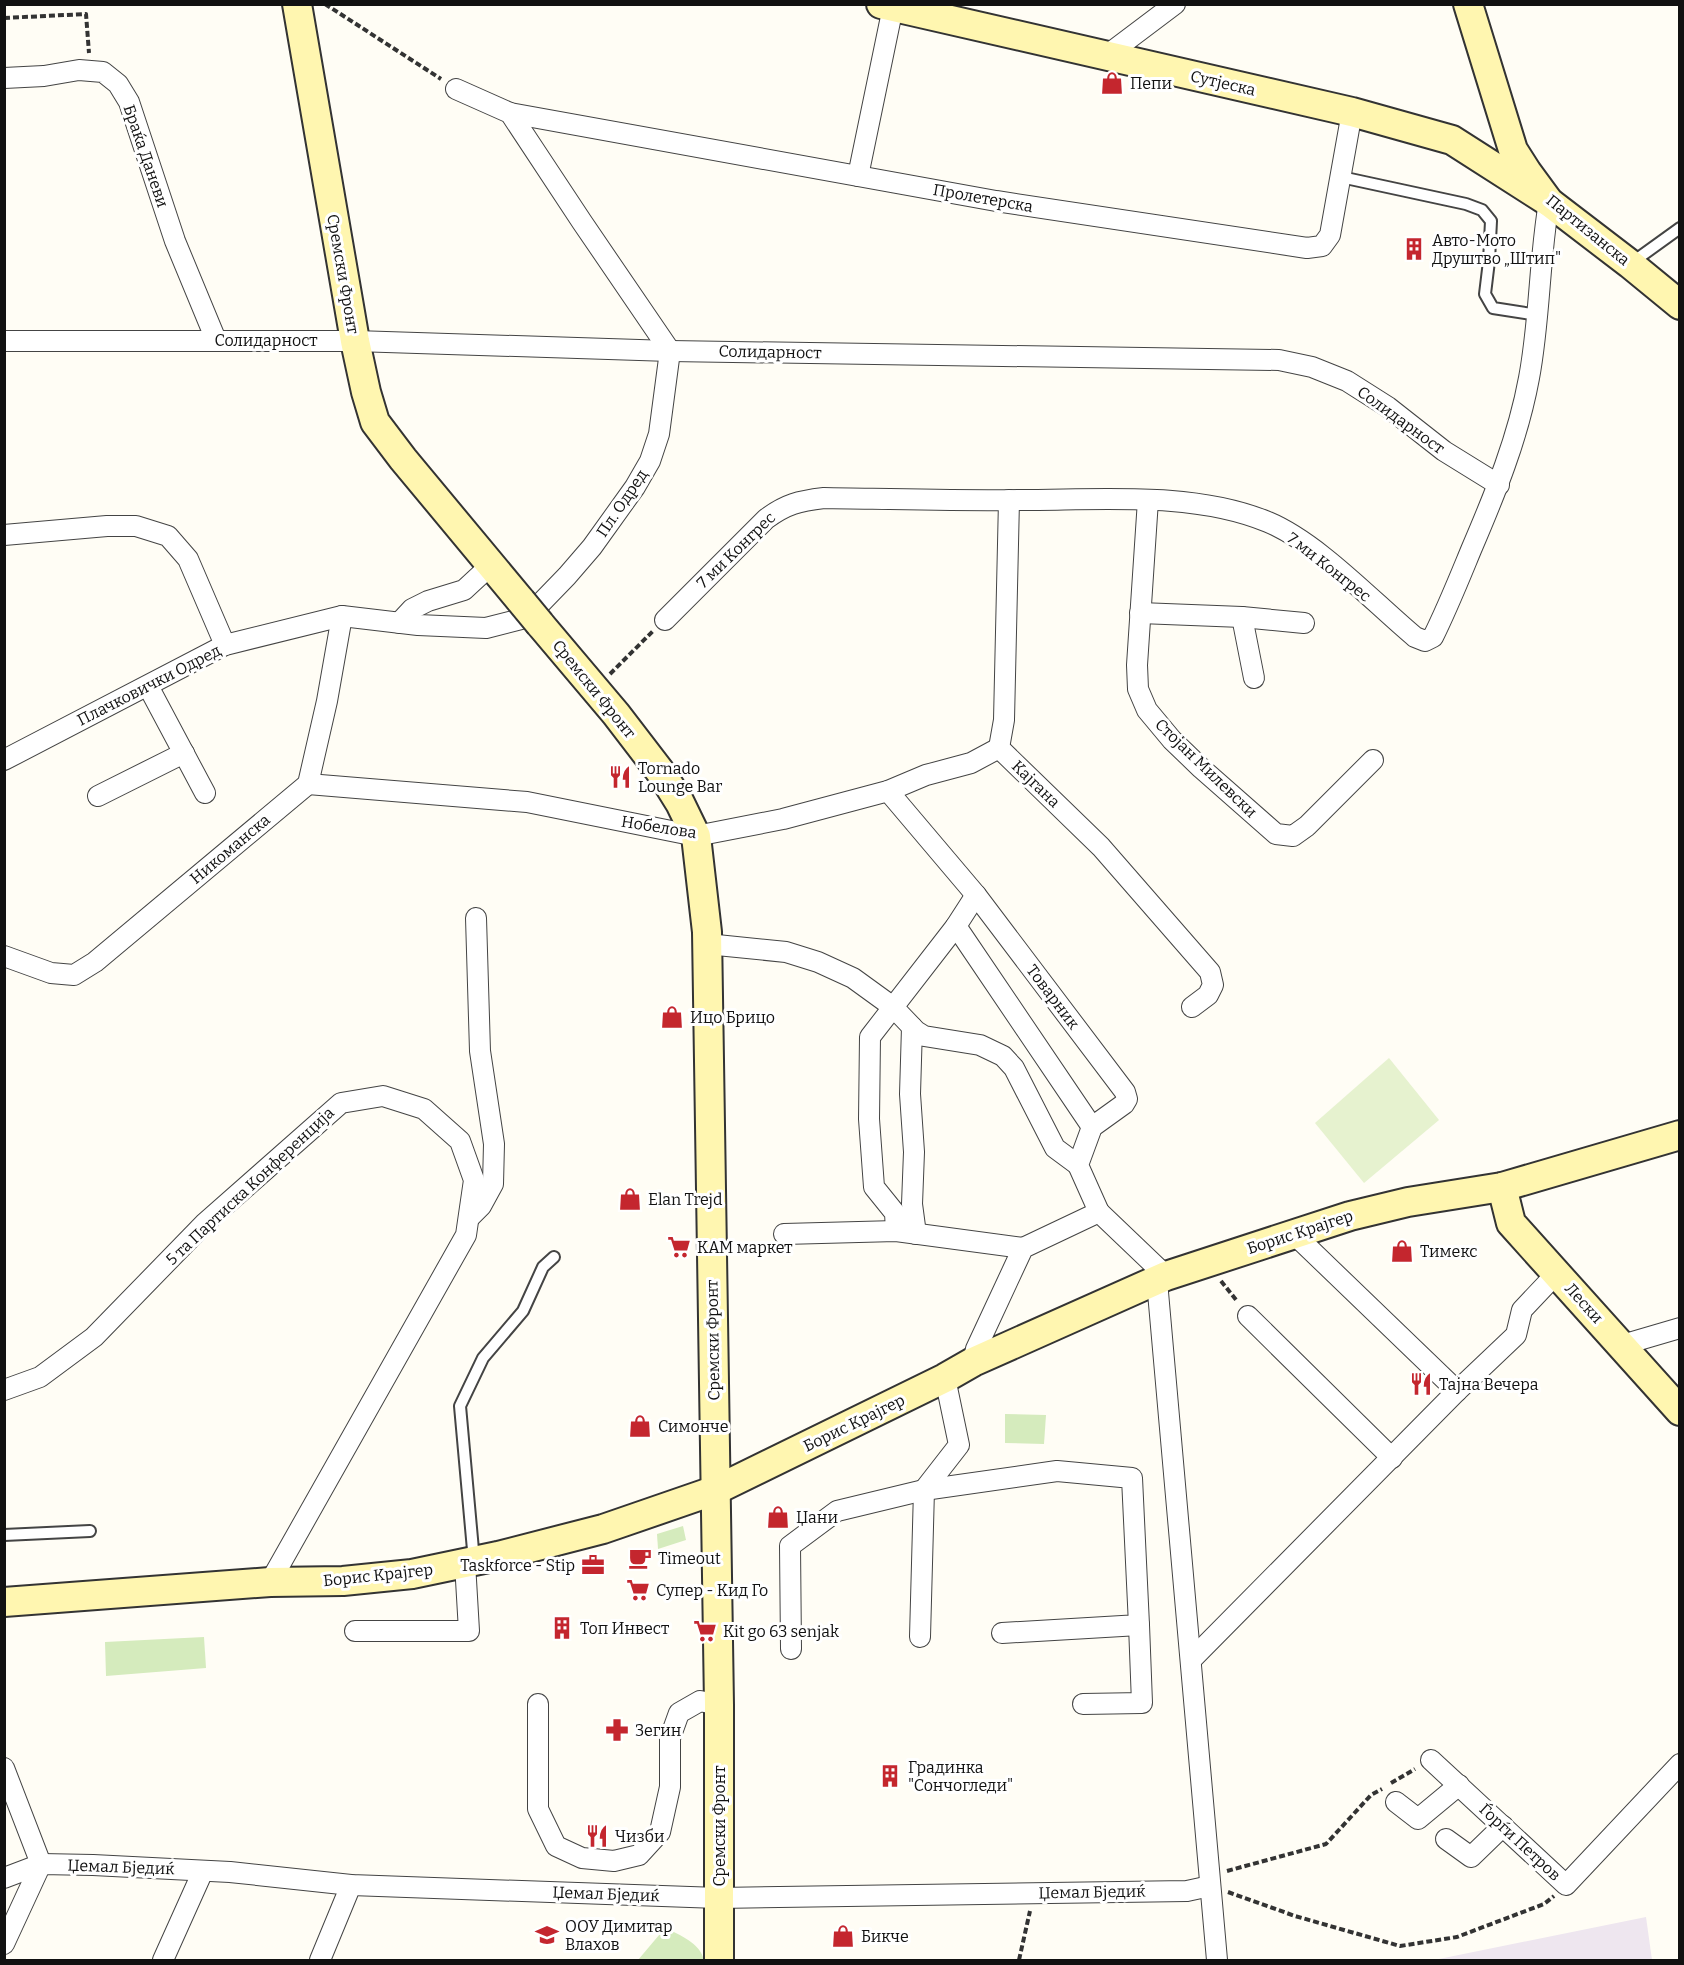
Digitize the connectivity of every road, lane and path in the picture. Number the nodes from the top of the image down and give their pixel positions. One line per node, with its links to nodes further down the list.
1 (297, 4): 24 (street, Сремски Фронт)
2 (325, 4): 10 (path)
3 (1174, 4): 8 (street)
4 (1468, 4): 13 (street, Партизанска)
5 (887, 6): 8 (street, Сутјеска); 15 (street)
6 (4, 18): 7 (path)
7 (89, 54)
8 (1106, 56): 11 (street, Сутјеска)
9 (4, 78): 22 (street, Браќа Даневи)
10 (456, 89): 12 (street, Пролетерска)
11 (1352, 112): 14 (street, Сутјеска); 16 (street, Пролетерска)
12 (510, 113): 15 (street, Пролетерска); 25 (street)
13 (1504, 121): 14 (street); 17 (street, Партизанска)
14 (1476, 155): 17 (street, Сутјеска)
15 (858, 176): 16 (street, Пролетерска)
16 (1341, 177): 21 (lane)
17 (1549, 202): 19 (street, Партизанска); 21 (street, 7 ми Конгрес)
18 (1680, 228): 19 (lane)
19 (1630, 264): 20 (street, Партизанска)
20 (1680, 306)
21 (1538, 315): 26 (street, 7 ми Конгрес)
22 (216, 340): 23 (street, Солидарност); 24 (street, Солидарност)
23 (4, 341)
24 (355, 341): 25 (street, Солидарност); 30 (street, Сремски Фронт)
25 (670, 351): 26 (street, Солидарност); 31 (street, Пл. Одред)
26 (1499, 485): 28 (street, 7 ми Конгрес)
27 (1009, 500): 28 (street, 7 ми Конгрес); 35 (street, 7 ми Конгрес); 42 (street, Кајгана)
28 (1148, 500): 32 (street, Стојан Милевски)
29 (4, 535): 38 (street)
30 (491, 565): 36 (street); 41 (street, Сремски Фронт, bridge)
31 (567, 576): 36 (street, Плачковички Одред)
32 (1140, 613): 34 (street); 45 (street, Стојан Милевски)
33 (342, 616): 36 (street, Плачковички Одред); 38 (street, Плачковички Одред); 46 (street)
34 (1242, 617): 37 (street); 39 (street)
35 (665, 620): 41 (path)
36 (399, 623)
37 (1304, 623)
38 (225, 645): 40 (street, Плачковички Одред)
39 (1254, 678)
40 (148, 686): 43 (street); 44 (street, Плачковички Одред)
41 (594, 688): 50 (street, Сремски Фронт)
42 (999, 748): 47 (street, Нобелова); 57 (street, Кајгана)
43 (184, 753): 48 (street); 49 (street)
44 (4, 759)
45 (1373, 760)
46 (308, 784): 50 (street, Нобелова); 55 (street, Никоманска)
47 (888, 791): 50 (street, Нобелова); 51 (street, Товарник)
48 (205, 793)
49 (98, 796)
50 (696, 836): 54 (street, Сремски Фронт)
51 (976, 895): 53 (street); 59 (street, Товарник)
52 (476, 918): 66 (street)
53 (956, 926): 56 (street); 59 (street)
54 (707, 944): 56 (street); 86 (street, Сремски Фронт)
55 (4, 956)
56 (893, 1007): 58 (street); 68 (street)
57 (1192, 1007)
58 (912, 1027): 61 (street); 70 (street)
59 (1092, 1127): 61 (street)
60 (1680, 1135): 62 (street, Борис Крајгер)
61 (1078, 1165): 65 (street)
62 (1560, 1172): 63 (street, Борис Крајгер); 67 (street)
63 (1504, 1187): 64 (street, Борис Крајгер); 67 (street, Лески)
64 (1440, 1198): 67 (street); 71 (street, Борис Крајгер)
65 (1095, 1204): 72 (street); 76 (street)
66 (469, 1219): 82 (street, 5 та Партиска Конференција); 91 (street, 5 та Партиска Конференција)
67 (1516, 1228): 75 (street, Лески)
68 (896, 1231): 69 (street); 70 (street)
69 (784, 1233)
70 (916, 1234): 72 (street)
71 (1294, 1234): 74 (street, Борис Крајгер); 83 (street)
72 (1023, 1248): 80 (street)
73 (554, 1257): 90 (lane)
74 (1208, 1263): 76 (street, Борис Крајгер); 77 (path)
75 (1557, 1273): 79 (street, Лески); 83 (street)
76 (1161, 1278): 80 (street, Борис Крајгер); 98 (street)
77 (1248, 1317): 85 (street)
78 (1680, 1328): 79 (street)
79 (1622, 1345): 84 (street, Лески)
80 (973, 1362): 81 (street, Борис Крајгер)
81 (945, 1378): 86 (street, Борис Крајгер); 87 (street)
82 (4, 1390)
83 (1457, 1391): 85 (street)
84 (1680, 1411)
85 (1392, 1458): 98 (street)
86 (716, 1490): 90 (street, Борис Крајгер); 101 (street, Сремски Фронт)
87 (924, 1490): 93 (street); 96 (street); 97 (street)
88 (90, 1531): 89 (lane)
89 (4, 1535)
90 (470, 1562): 91 (street, Борис Крајгер); 94 (street)
91 (270, 1582): 92 (street, Борис Крајгер)
92 (4, 1602)
93 (1139, 1625): 95 (street); 100 (street)
94 (355, 1631)
95 (1002, 1633)
96 (920, 1637)
97 (791, 1649)
98 (1191, 1660): 112 (street)
99 (538, 1704): 101 (street)
100 (1083, 1704)
101 (719, 1705): 116 (street, Сремски Фронт)
102 (1431, 1760): 105 (street, Ѓорѓи Петров); 112 (path)
103 (1680, 1764): 114 (street, Ѓорѓи Петров)
104 (4, 1768): 109 (street)
105 (1459, 1785): 106 (street); 107 (street, Ѓорѓи Петров)
106 (1396, 1802)
107 (1503, 1826): 108 (street); 114 (street, Ѓорѓи Петров)
108 (1446, 1839)
109 (42, 1864): 110 (street, Џемал Бједиќ); 111 (street, Џемал Бједиќ); 117 (street)
110 (203, 1870): 113 (street, Џемал Бједиќ); 118 (street)
111 (4, 1878)
112 (1210, 1881): 114 (path); 115 (street, Џемал Бједиќ); 122 (street)
113 (351, 1885): 116 (street, Џемал Бједиќ); 119 (street)
114 (1566, 1885)
115 (1035, 1893): 116 (street, Џемал Бједиќ); 121 (path)
116 (718, 1898): 120 (street, Сремски Фронт)
117 (4, 1944)
118 (163, 1960)
119 (320, 1960)
120 (719, 1960)
121 (1019, 1960)
122 (1216, 1960)

